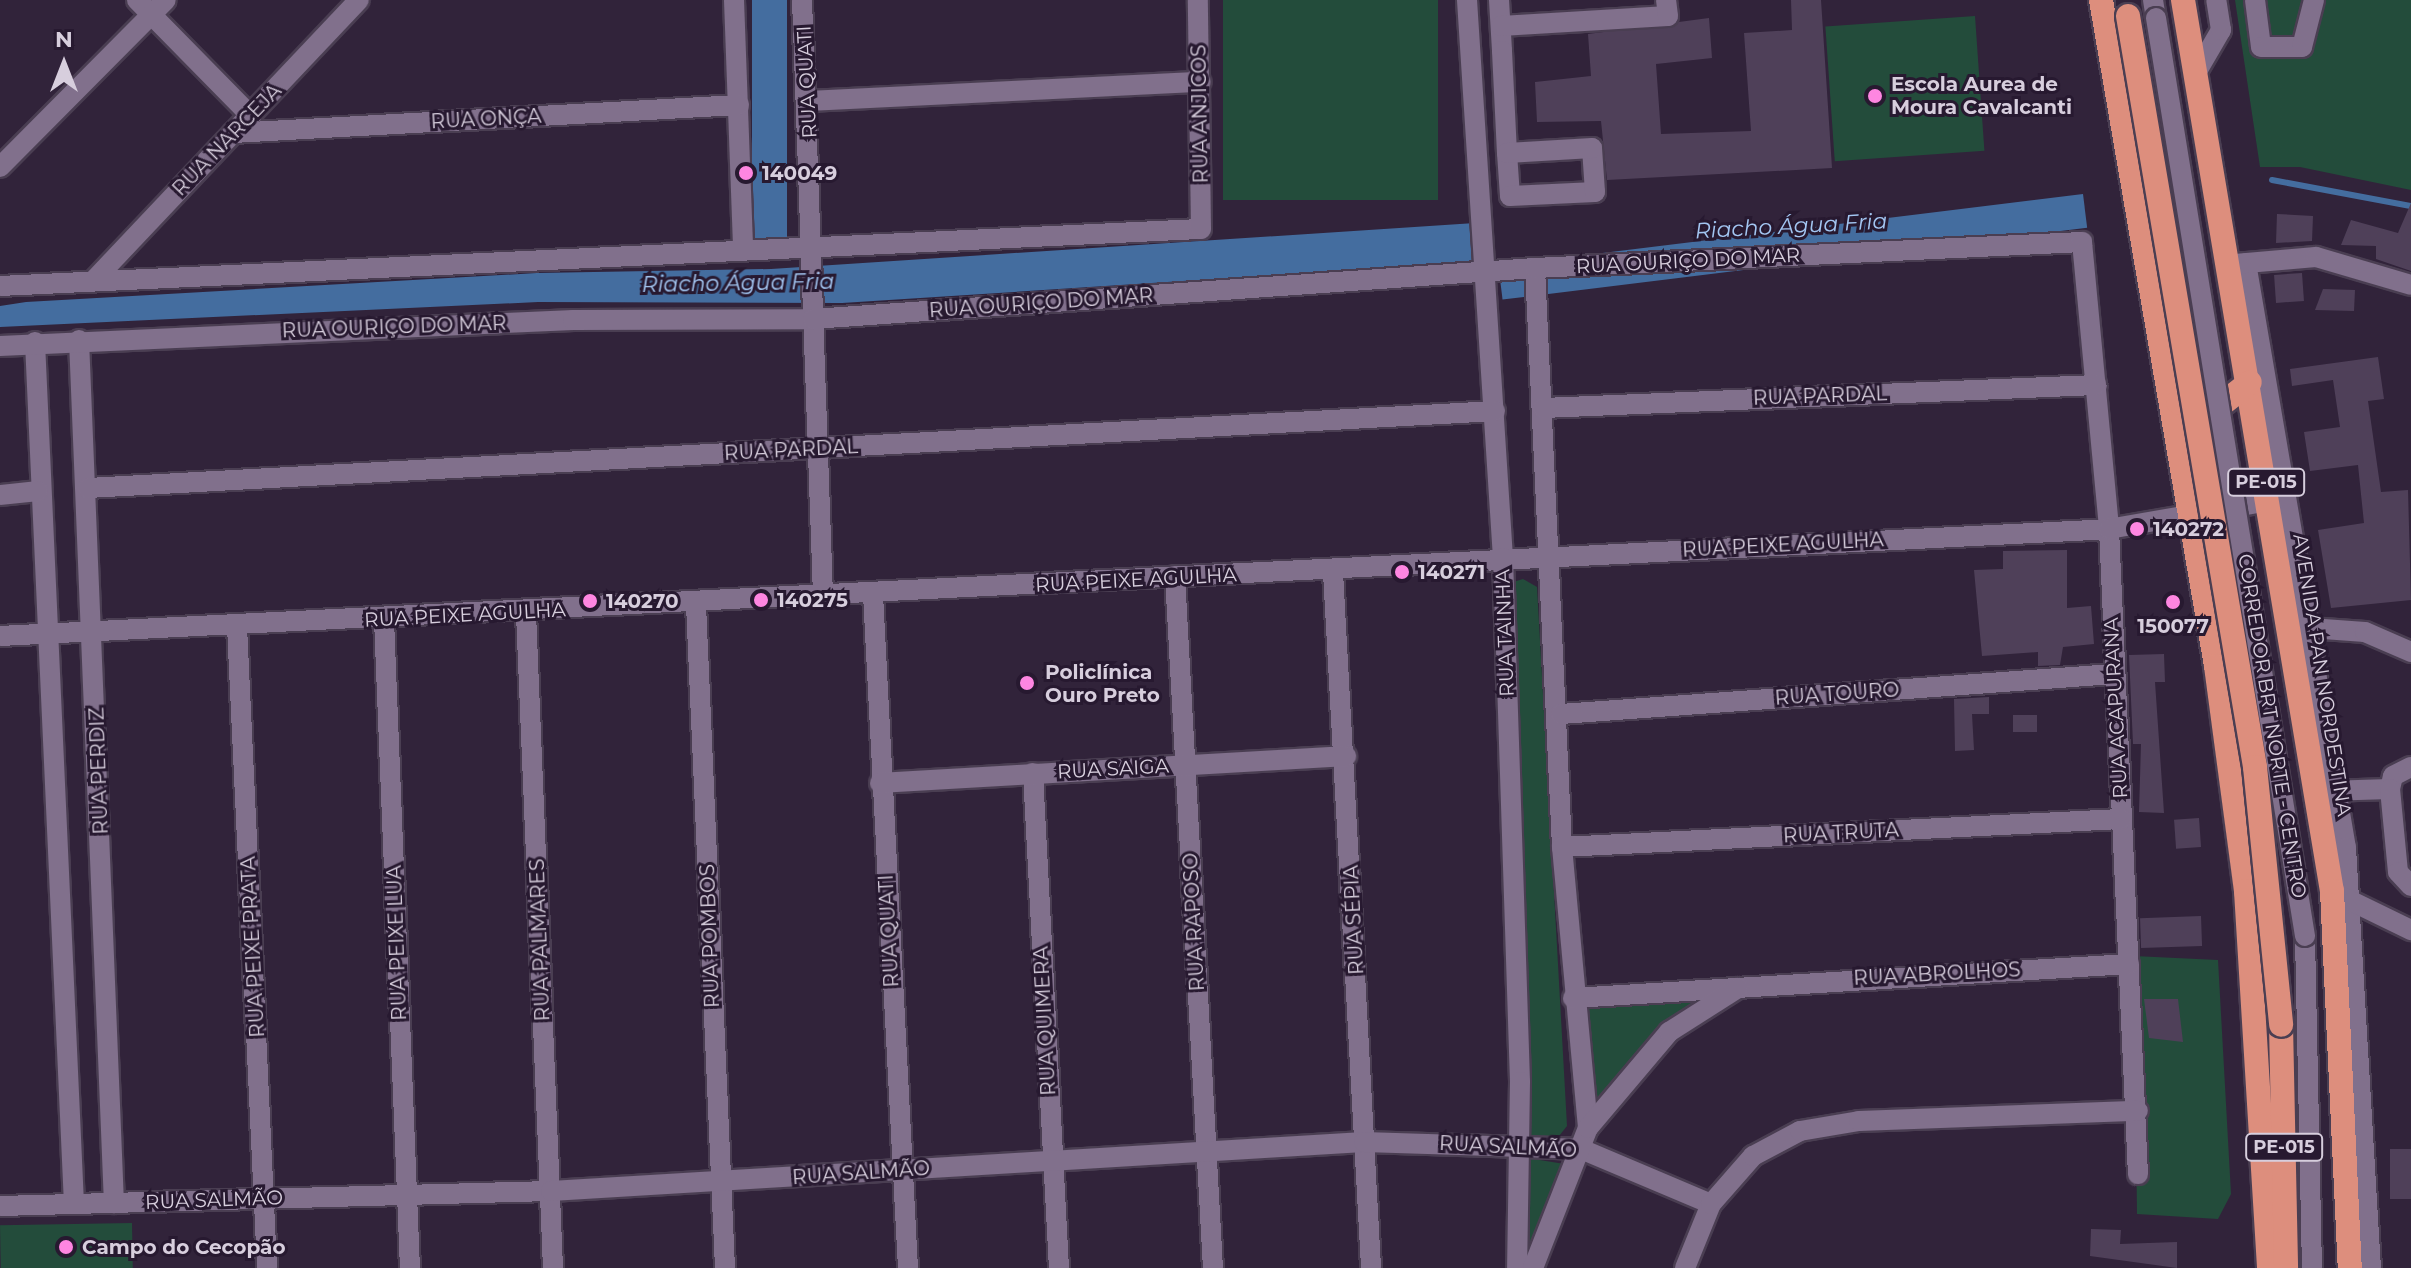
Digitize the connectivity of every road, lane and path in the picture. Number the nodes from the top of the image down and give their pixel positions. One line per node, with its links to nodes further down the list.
1 (359, 0): 23 (street, RUA NARCEJA)
2 (734, 0): 22 (street)
3 (802, 0): 21 (street, RUA QUATI)
4 (1198, 0): 20 (street, RUA ANJICOS)
5 (1467, 0): 18 (street, RUA TAINHA)
6 (1499, 0): 16 (street)
7 (1666, 0): 16 (street)
8 (2101, 0): 42 (highway, PE-015)
9 (2183, 0): 19 (highway, AVENIDA PAN NORDESTINA / PE-015)
10 (2216, 0): 19 (street)
11 (2255, 0): 12 (street)
12 (2314, 0)
13 (151, 5): 23 (street); 26 (street)
14 (2126, 8): 113 (highway, PE-015, bridge)
15 (2154, 9): 114 (street, CORREDOR BRT NORTE - CENTRO, bridge)
16 (1501, 26): 17 (street)
17 (1502, 51): 18 (street); 25 (street)
18 (1471, 52): 31 (street, RUA TAINHA)
19 (2196, 73): 30 (highway, AVENIDA PAN NORDESTINA / PE-015)
20 (1201, 82): 21 (street); 28 (street, RUA ANJICOS)
21 (808, 101): 28 (street, RUA QUATI)
22 (739, 105): 24 (street, RUA ONÇA); 29 (street)
23 (251, 116): 24 (street, RUA NARCEJA)
24 (233, 133): 33 (street, RUA NARCEJA)
25 (1507, 153): 25 (street)
26 (0, 167)
27 (2082, 242): 32 (street, RUA OURIÇO DO MAR); 41 (street, RUA ACAPURANA)
28 (814, 246): 29 (street); 36 (street, RUA QUATI)
29 (753, 247): 33 (street)
30 (2236, 264): 34 (street); 40 (highway, AVENIDA PAN NORDESTINA / PE-015); 62 (street)
31 (1486, 268): 32 (street, RUA OURIÇO DO MAR); 36 (street, RUA OURIÇO DO MAR); 44 (street, RUA TAINHA)
32 (1535, 268): 43 (street)
33 (95, 279): 35 (street)
34 (2411, 285)
35 (0, 286)
36 (813, 313): 37 (street, RUA OURIÇO DO MAR); 45 (street, RUA QUATI)
37 (79, 340): 38 (street, RUA OURIÇO DO MAR); 46 (street, RUA PERDIZ)
38 (35, 342): 39 (street, RUA OURIÇO DO MAR); 47 (street)
39 (0, 346)
40 (2250, 382): 42 (highway); 49 (highway, AVENIDA PAN NORDESTINA / PE-015)
41 (2097, 385): 43 (street, RUA PARDAL); 51 (street, RUA ACAPURANA)
42 (2170, 396): 50 (highway, PE-015)
43 (1543, 408): 52 (street)
44 (1495, 411): 45 (street, RUA PARDAL); 53 (street, RUA TAINHA)
45 (816, 449): 46 (street, RUA PARDAL); 57 (street, RUA QUATI)
46 (88, 488): 64 (street, RUA PERDIZ)
47 (38, 491): 48 (street); 63 (street)
48 (0, 495)
49 (2270, 501): 50 (street, RUA PEIXE AGULHA); 62 (highway, AVENIDA PAN NORDESTINA / PE-015)
50 (2190, 515): 51 (street, RUA PEIXE AGULHA); 112 (highway, PE-015)
51 (2109, 529): 52 (street, RUA PEIXE AGULHA); 67 (street, RUA ACAPURANA)
52 (1550, 556): 53 (street, RUA PEIXE AGULHA); 68 (street)
53 (1503, 558): 54 (street, RUA PEIXE AGULHA); 87 (street, RUA TAINHA)
54 (1333, 572): 55 (street, RUA PEIXE AGULHA); 69 (street, RUA SÉPIA)
55 (1175, 576): 56 (street, RUA PEIXE AGULHA); 70 (street, RUA RAPOSO)
56 (873, 594): 57 (street, RUA PEIXE AGULHA); 73 (street, RUA QUATI)
57 (823, 596): 58 (street, RUA PEIXE AGULHA)
58 (696, 604): 59 (street, RUA PEIXE AGULHA); 93 (street, RUA POMBOS)
59 (526, 613): 60 (street, RUA PEIXE AGULHA); 94 (street, RUA PALMARES)
60 (384, 619): 61 (street, RUA PEIXE AGULHA); 95 (street, RUA PEIXE LUA)
61 (237, 626): 64 (street, RUA PEIXE AGULHA); 96 (street, RUA PEIXE PRATA)
62 (2299, 627): 66 (street); 75 (highway, AVENIDA PAN NORDESTINA / PE-015)
63 (48, 632): 64 (street, RUA PEIXE AGULHA); 65 (street, RUA PEIXE AGULHA); 97 (street)
64 (94, 633): 98 (street, RUA PERDIZ)
65 (0, 636)
66 (2411, 652)
67 (2113, 674): 68 (street, RUA TOURO); 76 (street, RUA ACAPURANA)
68 (1561, 714): 77 (street)
69 (1346, 756): 70 (street, RUA SAIGA); 86 (street, RUA SÉPIA)
70 (1186, 764): 72 (street, RUA SAIGA); 89 (street, RUA RAPOSO)
71 (2411, 767): 74 (street)
72 (1033, 773): 73 (street, RUA SAIGA); 90 (street, RUA QUIMERA)
73 (880, 783): 91 (street, RUA QUATI)
74 (2390, 789): 75 (street); 78 (street)
75 (2328, 791): 79 (highway, AVENIDA PAN NORDESTINA / PE-015)
76 (2121, 819): 77 (street, RUA TRUTA); 81 (street, RUA ACAPURANA)
77 (1562, 847): 83 (street)
78 (2411, 886)
79 (2341, 896): 80 (street); 115 (highway, AVENIDA PAN NORDESTINA / PE-015); 116 (street)
80 (2411, 930)
81 (2129, 964): 82 (street, RUA ABROLHOS); 84 (street, RUA ACAPURANA)
82 (1745, 984): 83 (street, RUA ABROLHOS); 85 (street, RUA ABROLHOS)
83 (1573, 998): 85 (street)
84 (2138, 1111): 92 (street, RUA ACAPURANA); 99 (street)
85 (1588, 1128): 88 (street, RUA ABROLHOS)
86 (1364, 1142): 87 (street, RUA SALMÃO); 89 (street, RUA SALMÃO); 108 (street, RUA SÉPIA)
87 (1517, 1144): 88 (street, RUA SALMÃO); 109 (street, RUA TAINHA)
88 (1581, 1149): 99 (street, RUA SALMÃO); 110 (street, RUA ABROLHOS)
89 (1207, 1151): 90 (street, RUA SALMÃO); 107 (street, RUA RAPOSO)
90 (1052, 1157): 91 (street, RUA SALMÃO); 106 (street, RUA QUIMERA)
91 (903, 1170): 93 (street, RUA SALMÃO); 105 (street, RUA QUATI)
92 (2138, 1174)
93 (720, 1182): 94 (street, RUA SALMÃO); 104 (street, RUA POMBOS)
94 (551, 1191): 95 (street, RUA SALMÃO); 103 (street, RUA PALMARES)
95 (408, 1193): 96 (street, RUA SALMÃO); 102 (street, RUA PEIXE LUA)
96 (265, 1198): 98 (street, RUA SALMÃO); 101 (street, RUA PEIXE PRATA)
97 (74, 1203): 98 (street, RUA SALMÃO); 100 (street, RUA SALMÃO)
98 (114, 1203)
99 (1711, 1204): 111 (street)
100 (0, 1206)
101 (267, 1268)
102 (410, 1268)
103 (553, 1268)
104 (725, 1268)
105 (908, 1268)
106 (1059, 1268)
107 (1213, 1268)
108 (1371, 1268)
109 (1517, 1268)
110 (1533, 1268)
111 (1685, 1268)
112 (2269, 1268)
113 (2286, 1268)
114 (2312, 1268)
115 (2350, 1268)
116 (2371, 1268)

